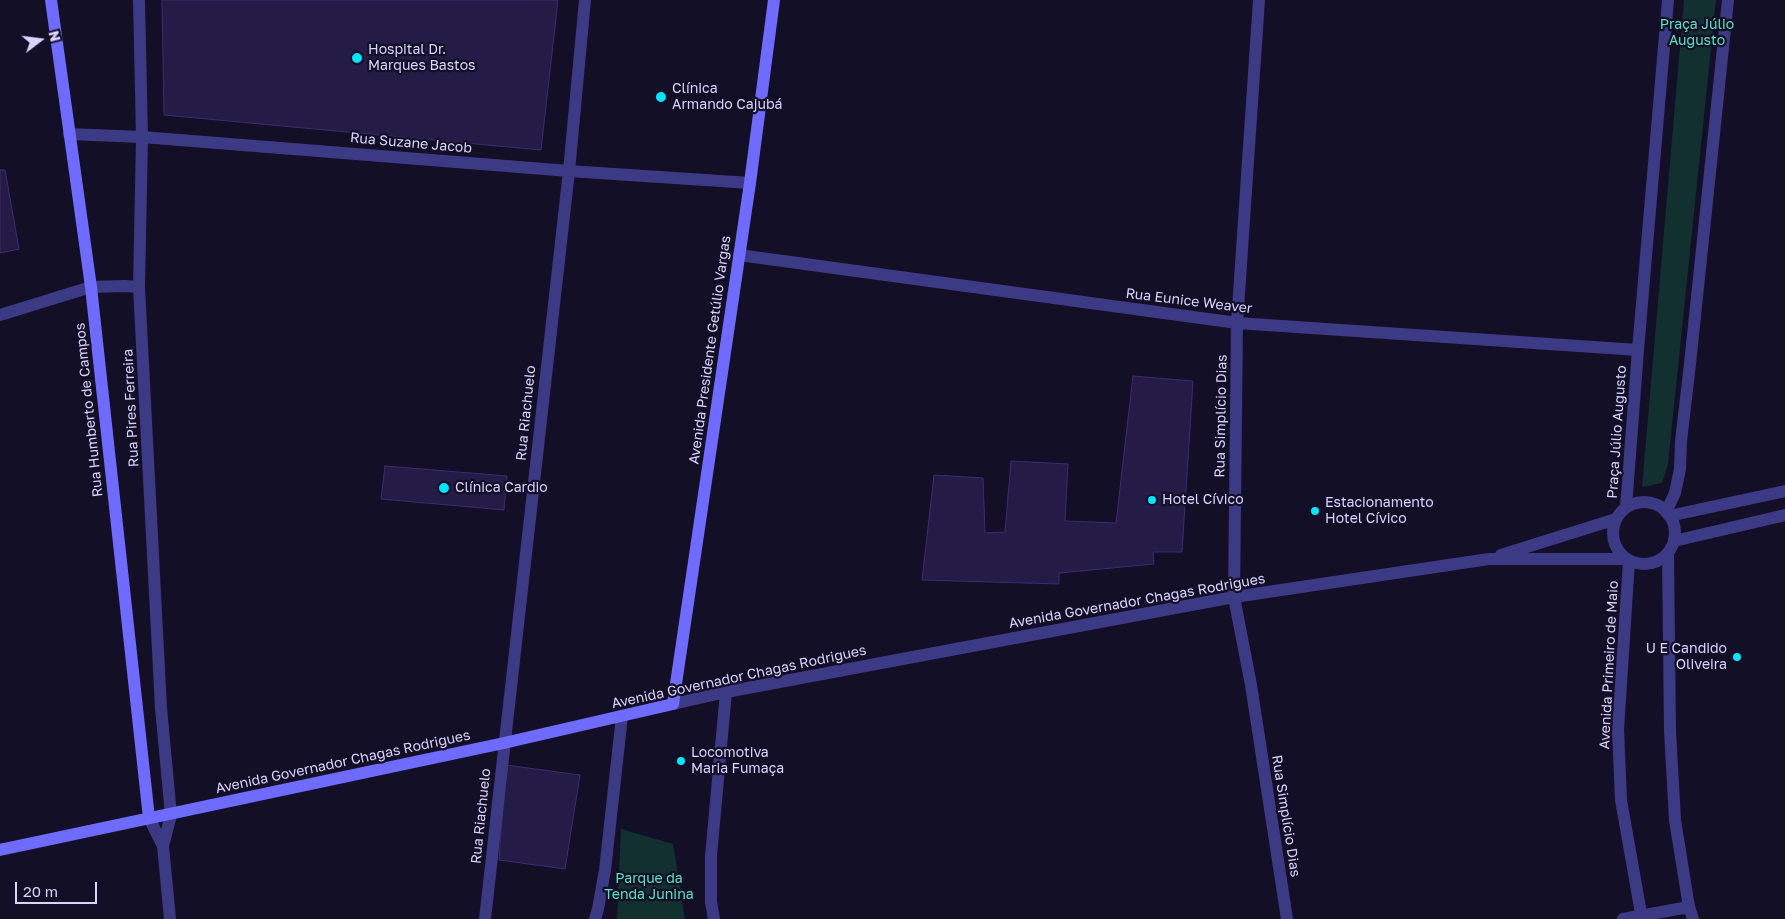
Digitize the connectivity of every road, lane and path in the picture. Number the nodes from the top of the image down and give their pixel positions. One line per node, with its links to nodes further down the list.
1 (51, 0): 8 (main road, Rua Humberto de Campos)
2 (139, 0): 9 (street, Rua Pires Ferreira)
3 (585, 0): 10 (street, Rua Riachuelo)
4 (774, 0): 11 (main road, Avenida Presidente Getúlio Vargas)
5 (1259, 0): 16 (street, Rua Simplício Dias)
6 (1668, 0): 17 (street, Praça Júlio Augusto)
7 (1728, 0): 20 (street)
8 (69, 134): 9 (street, Rua Suzane Jacob); 13 (main road, Rua Humberto de Campos)
9 (142, 137): 10 (street, Rua Suzane Jacob); 14 (street, Rua Pires Ferreira)
10 (568, 171): 11 (street, Rua Suzane Jacob); 31 (street, Rua Riachuelo)
11 (750, 184): 12 (main road, Avenida Presidente Getúlio Vargas)
12 (739, 256): 16 (street, Rua Eunice Weaver); 29 (main road, Avenida Presidente Getúlio Vargas)
13 (90, 287): 14 (street); 15 (street); 33 (main road, Rua Humberto de Campos)
14 (140, 287): 32 (street, Rua Pires Ferreira)
15 (0, 315)
16 (1237, 323): 17 (street, Rua Eunice Weaver); 27 (street, Rua Simplício Dias)
17 (1638, 350): 19 (street, Praça Júlio Augusto)
18 (1785, 491): 20 (street)
19 (1626, 507): 20 (street); 22 (street)
20 (1668, 514): 23 (street)
21 (1785, 515): 23 (street)
22 (1616, 519): 25 (street, Avenida Governador Chagas Rodrigues); 26 (street)
23 (1674, 541): 24 (street)
24 (1668, 553): 26 (street); 36 (street)
25 (1489, 559): 26 (street, Avenida Governador Chagas Rodrigues); 27 (street, Avenida Governador Chagas Rodrigues)
26 (1628, 560): 37 (street, Avenida Primeiro de Maio)
27 (1234, 597): 28 (street, Avenida Governador Chagas Rodrigues); 42 (street, Rua Simplício Dias)
28 (726, 692): 29 (street, Avenida Governador Chagas Rodrigues); 41 (street)
29 (673, 704): 30 (main road, Avenida Governador Chagas Rodrigues)
30 (622, 716): 31 (main road, Avenida Governador Chagas Rodrigues); 40 (street)
31 (504, 743): 32 (main road, Avenida Governador Chagas Rodrigues); 39 (street, Rua Riachuelo)
32 (171, 815): 33 (main road, Avenida Governador Chagas Rodrigues); 34 (street, Rua Pires Ferreira)
33 (149, 818): 34 (street); 35 (main road, Avenida Governador Chagas Rodrigues)
34 (163, 846): 38 (street)
35 (0, 850)
36 (1691, 913): 37 (street)
37 (1641, 917): 43 (street)
38 (170, 919)
39 (484, 919)
40 (595, 919)
41 (714, 919)
42 (1287, 919)
43 (1623, 919)

